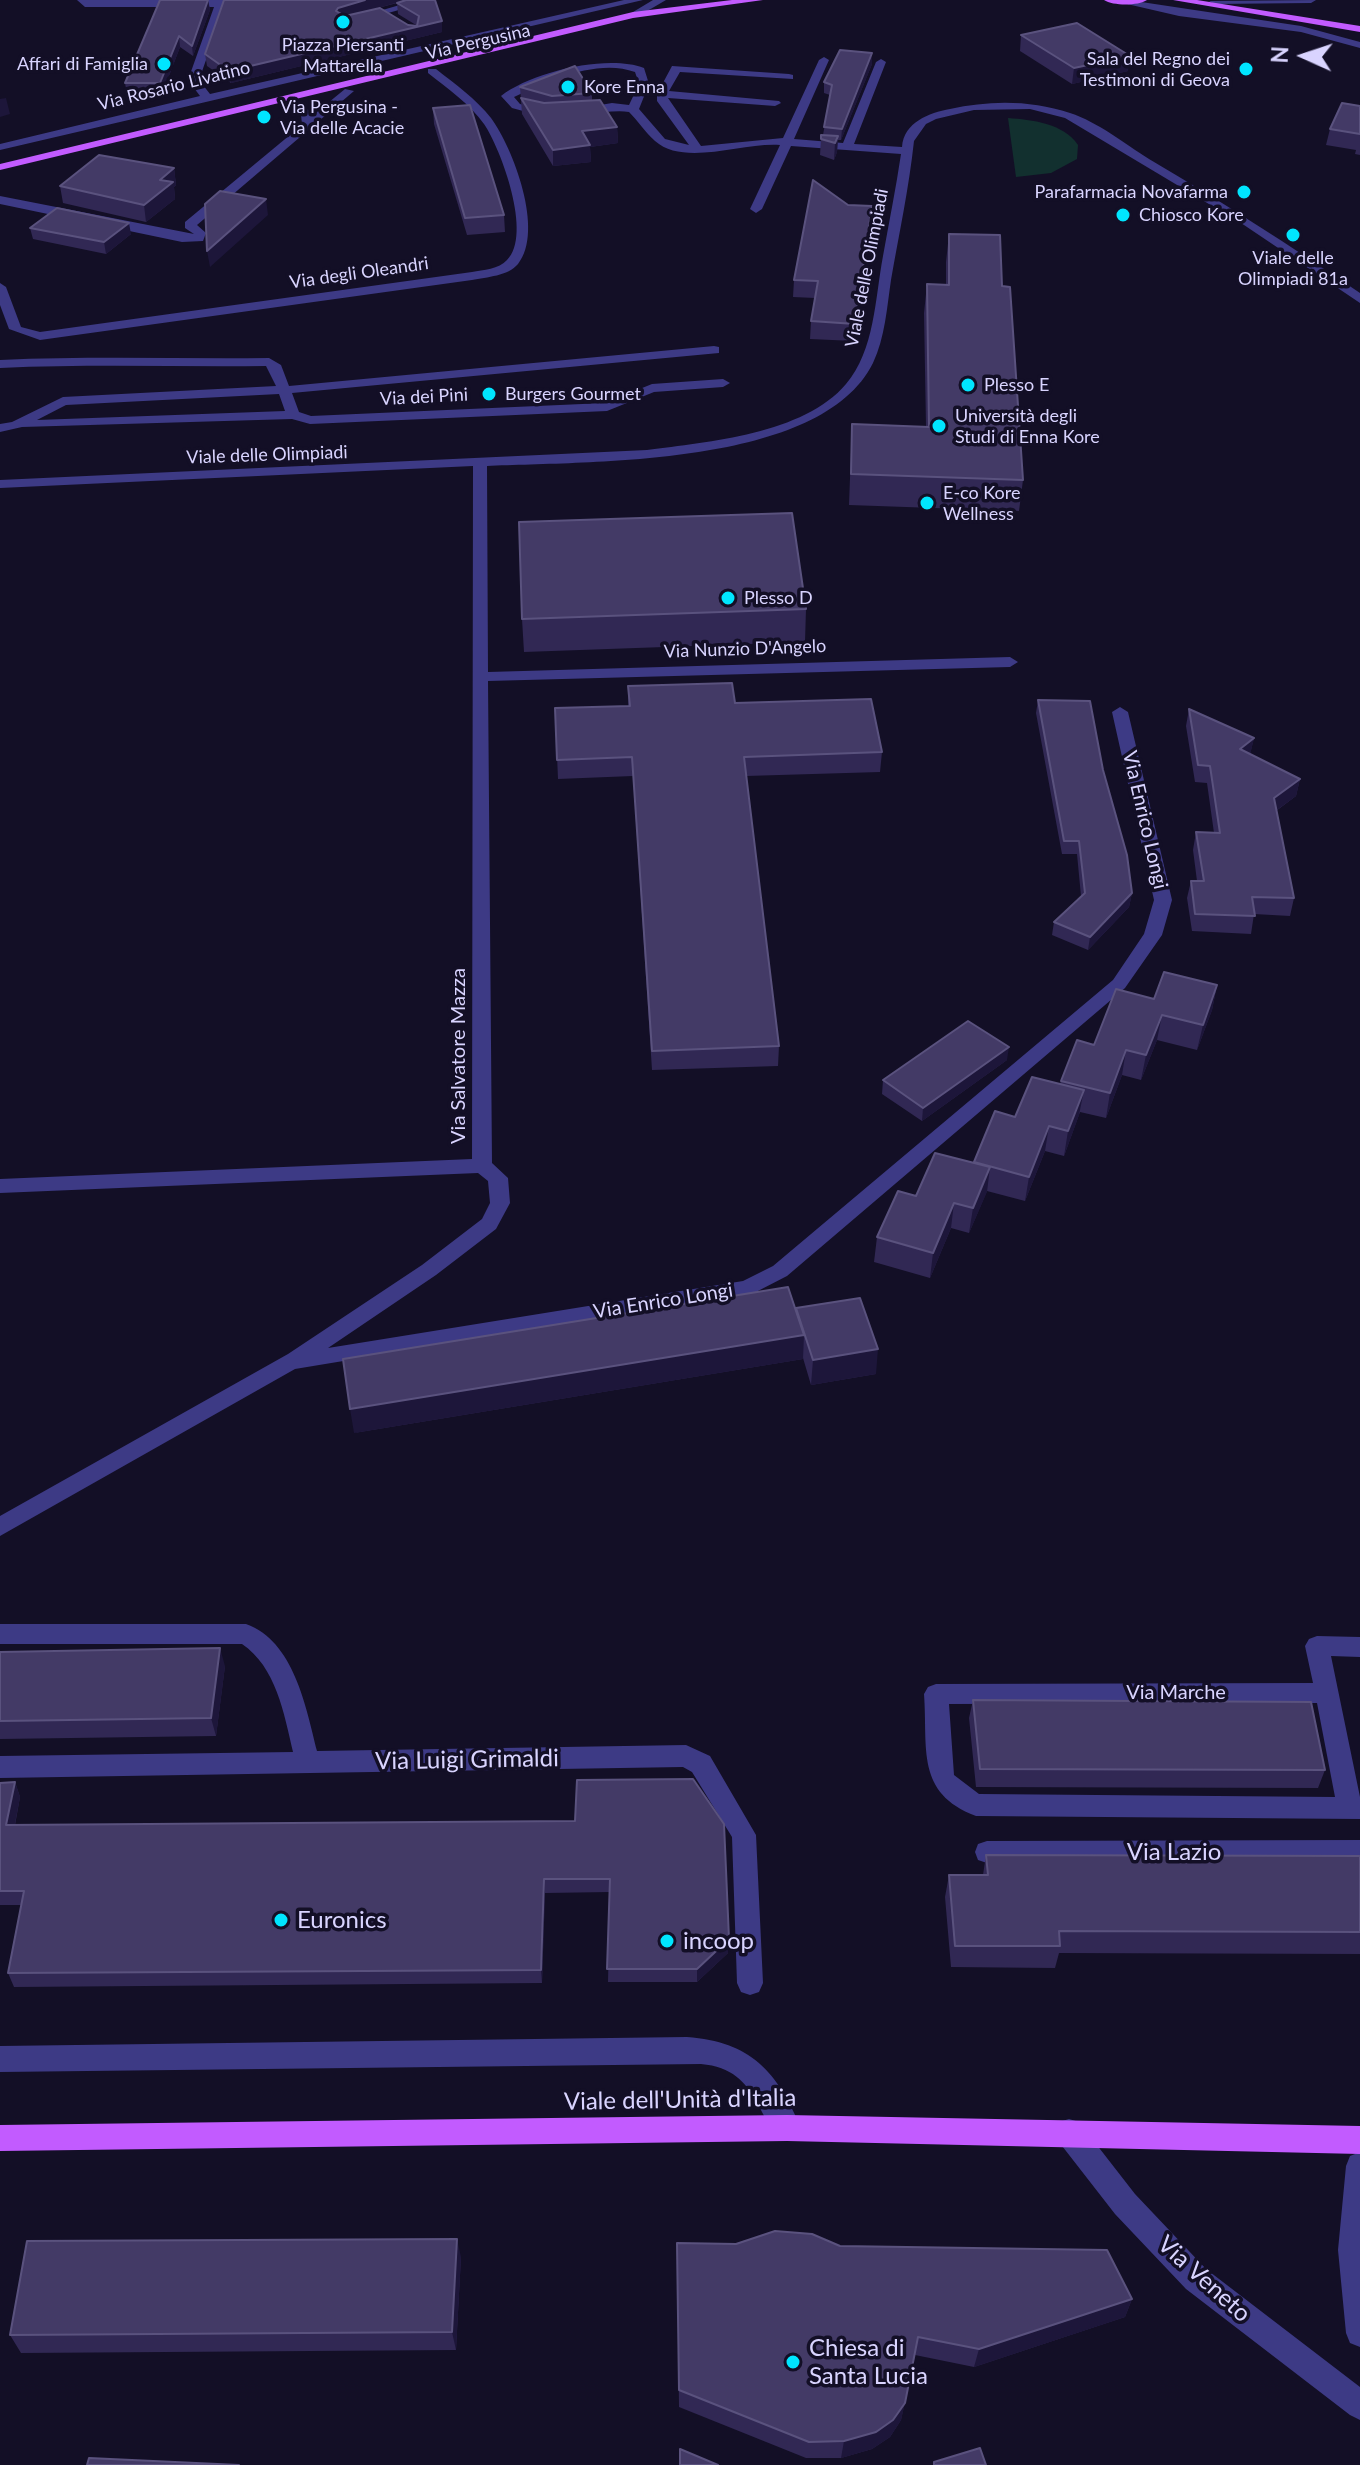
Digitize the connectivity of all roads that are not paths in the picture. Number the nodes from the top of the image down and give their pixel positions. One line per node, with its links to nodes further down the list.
1 (429, 0): 15 (street)
2 (638, 0): 23 (street, Via Rosario Livatino)
3 (661, 0): 17 (street)
4 (758, 0): 13 (main road, Via Pergusina)
5 (1096, 0): 10 (main road)
6 (1144, 0): 10 (main road); 16 (street)
7 (1178, 0): 14 (main road)
8 (1212, 0): 9 (street); 14 (main road)
9 (1311, 0)
10 (1114, 1): 16 (street)
11 (84, 2): 12 (street)
12 (221, 2): 30 (street)
13 (732, 3): 17 (main road, Via Pergusina); 26 (main road, Via Pergusina)
14 (1250, 10): 20 (main road)
15 (382, 12): 18 (street); 19 (street)
16 (1194, 14): 22 (street)
17 (633, 15): 42 (main road, Via Pergusina)
18 (393, 19)
19 (345, 22)
20 (1360, 29)
21 (423, 37): 23 (street)
22 (1357, 41)
23 (434, 44): 30 (street, Via Rosario Livatino)
24 (824, 60): 37 (street)
25 (881, 62): 38 (street)
26 (432, 71): 28 (main road, Via Pergusina); 48 (street, Via degli Oleandri)
27 (789, 77): 29 (street)
28 (349, 91): 32 (main road, Via Pergusina); 36 (street)
29 (662, 94): 31 (street); 40 (street)
30 (206, 96): 39 (street, Via Rosario Livatino)
31 (775, 103)
32 (284, 106): 36 (street); 43 (main road, Via Pergusina)
33 (633, 109): 34 (street); 35 (street); 40 (street)
34 (568, 111)
35 (554, 113)
36 (308, 126): 44 (street)
37 (787, 142): 38 (street); 40 (street); 45 (street)
38 (847, 146): 41 (street)
39 (0, 147)
40 (698, 150)
41 (907, 151): 47 (street, Viale delle Olimpiadi); 56 (street, Viale delle Olimpiadi)
42 (0, 167)
43 (0, 174)
44 (0, 200)
45 (756, 209)
46 (0, 287): 48 (street)
47 (1360, 299)
48 (2, 302)
49 (714, 350): 52 (street, Via dei Pini)
50 (0, 364): 52 (street)
51 (723, 383): 53 (street, Via dei Pini)
52 (285, 390): 53 (street); 54 (street, Via dei Pini)
53 (293, 415): 54 (street, Via dei Pini)
54 (16, 425): 55 (street, Via dei Pini)
55 (0, 428)
56 (480, 464): 57 (street, Viale delle Olimpiadi); 59 (street, Via Salvatore Mazza)
57 (0, 484)
58 (1010, 662): 59 (street, Via Nunzio D'Angelo)
59 (480, 677): 61 (street, Via Salvatore Mazza)
60 (1120, 712): 63 (street, Via Enrico Longi)
61 (482, 1166): 62 (street, Via Salvatore Mazza); 63 (street)
62 (0, 1186)
63 (290, 1362): 64 (street, Via Enrico Longi)
64 (0, 1527)
65 (0, 1634): 68 (street)
66 (1360, 1647): 67 (street)
67 (1327, 1693): 70 (street); 70 (street, Via Marche)
68 (308, 1763): 69 (street, Via Luigi Grimaldi); 73 (street, Via Luigi Grimaldi)
69 (0, 1767)
70 (1355, 1808)
71 (1360, 1851): 72 (street, Via Lazio)
72 (987, 1852)
73 (750, 1983)
74 (0, 2059): 75 (street)
75 (787, 2128): 76 (main road, Viale dell'Unità d'Italia); 77 (main road, Viale dell'Unità d'Italia)
76 (1069, 2132): 78 (main road, Viale dell'Unità d'Italia); 81 (street, Via Veneto)
77 (0, 2138)
78 (1360, 2140)
79 (1360, 2166): 80 (street)
80 (1360, 2333)
81 (1360, 2405)

